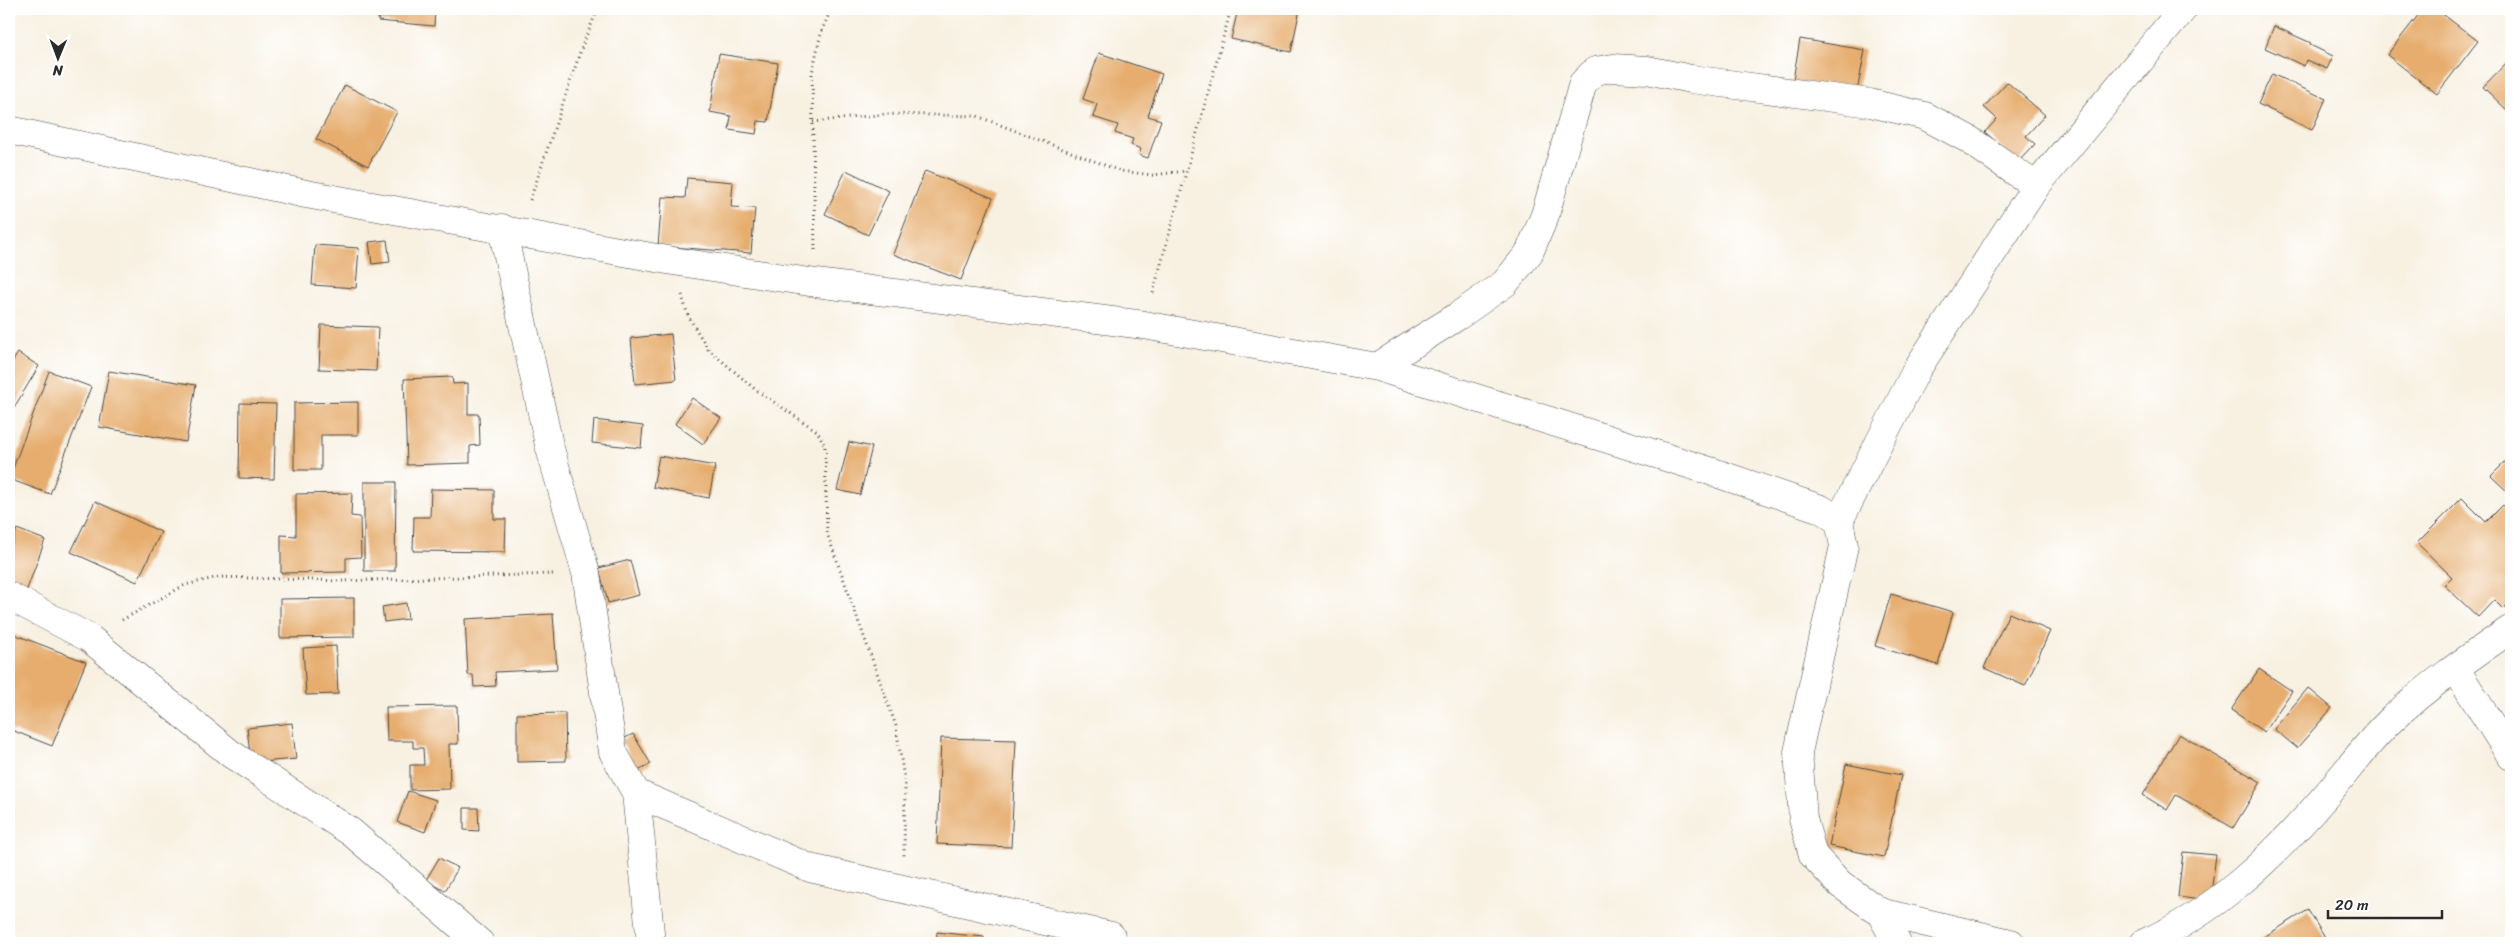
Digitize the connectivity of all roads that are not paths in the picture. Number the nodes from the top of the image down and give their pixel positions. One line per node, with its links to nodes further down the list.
1 (2183, 9): 3 (street)
2 (9, 130): 4 (street)
3 (2036, 186): 5 (street); 6 (street)
4 (511, 230): 5 (street); 11 (street)
5 (1377, 367): 6 (street)
6 (1839, 520): 12 (street)
7 (9, 596): 14 (street)
8 (2511, 629): 9 (street)
9 (2455, 668): 10 (street); 18 (street)
10 (2507, 740)
11 (636, 793): 13 (street); 15 (street)
12 (1880, 912): 16 (street); 17 (street)
13 (1111, 936)
14 (480, 943)
15 (651, 943)
16 (1897, 943)
17 (2010, 943)
18 (2144, 943)

